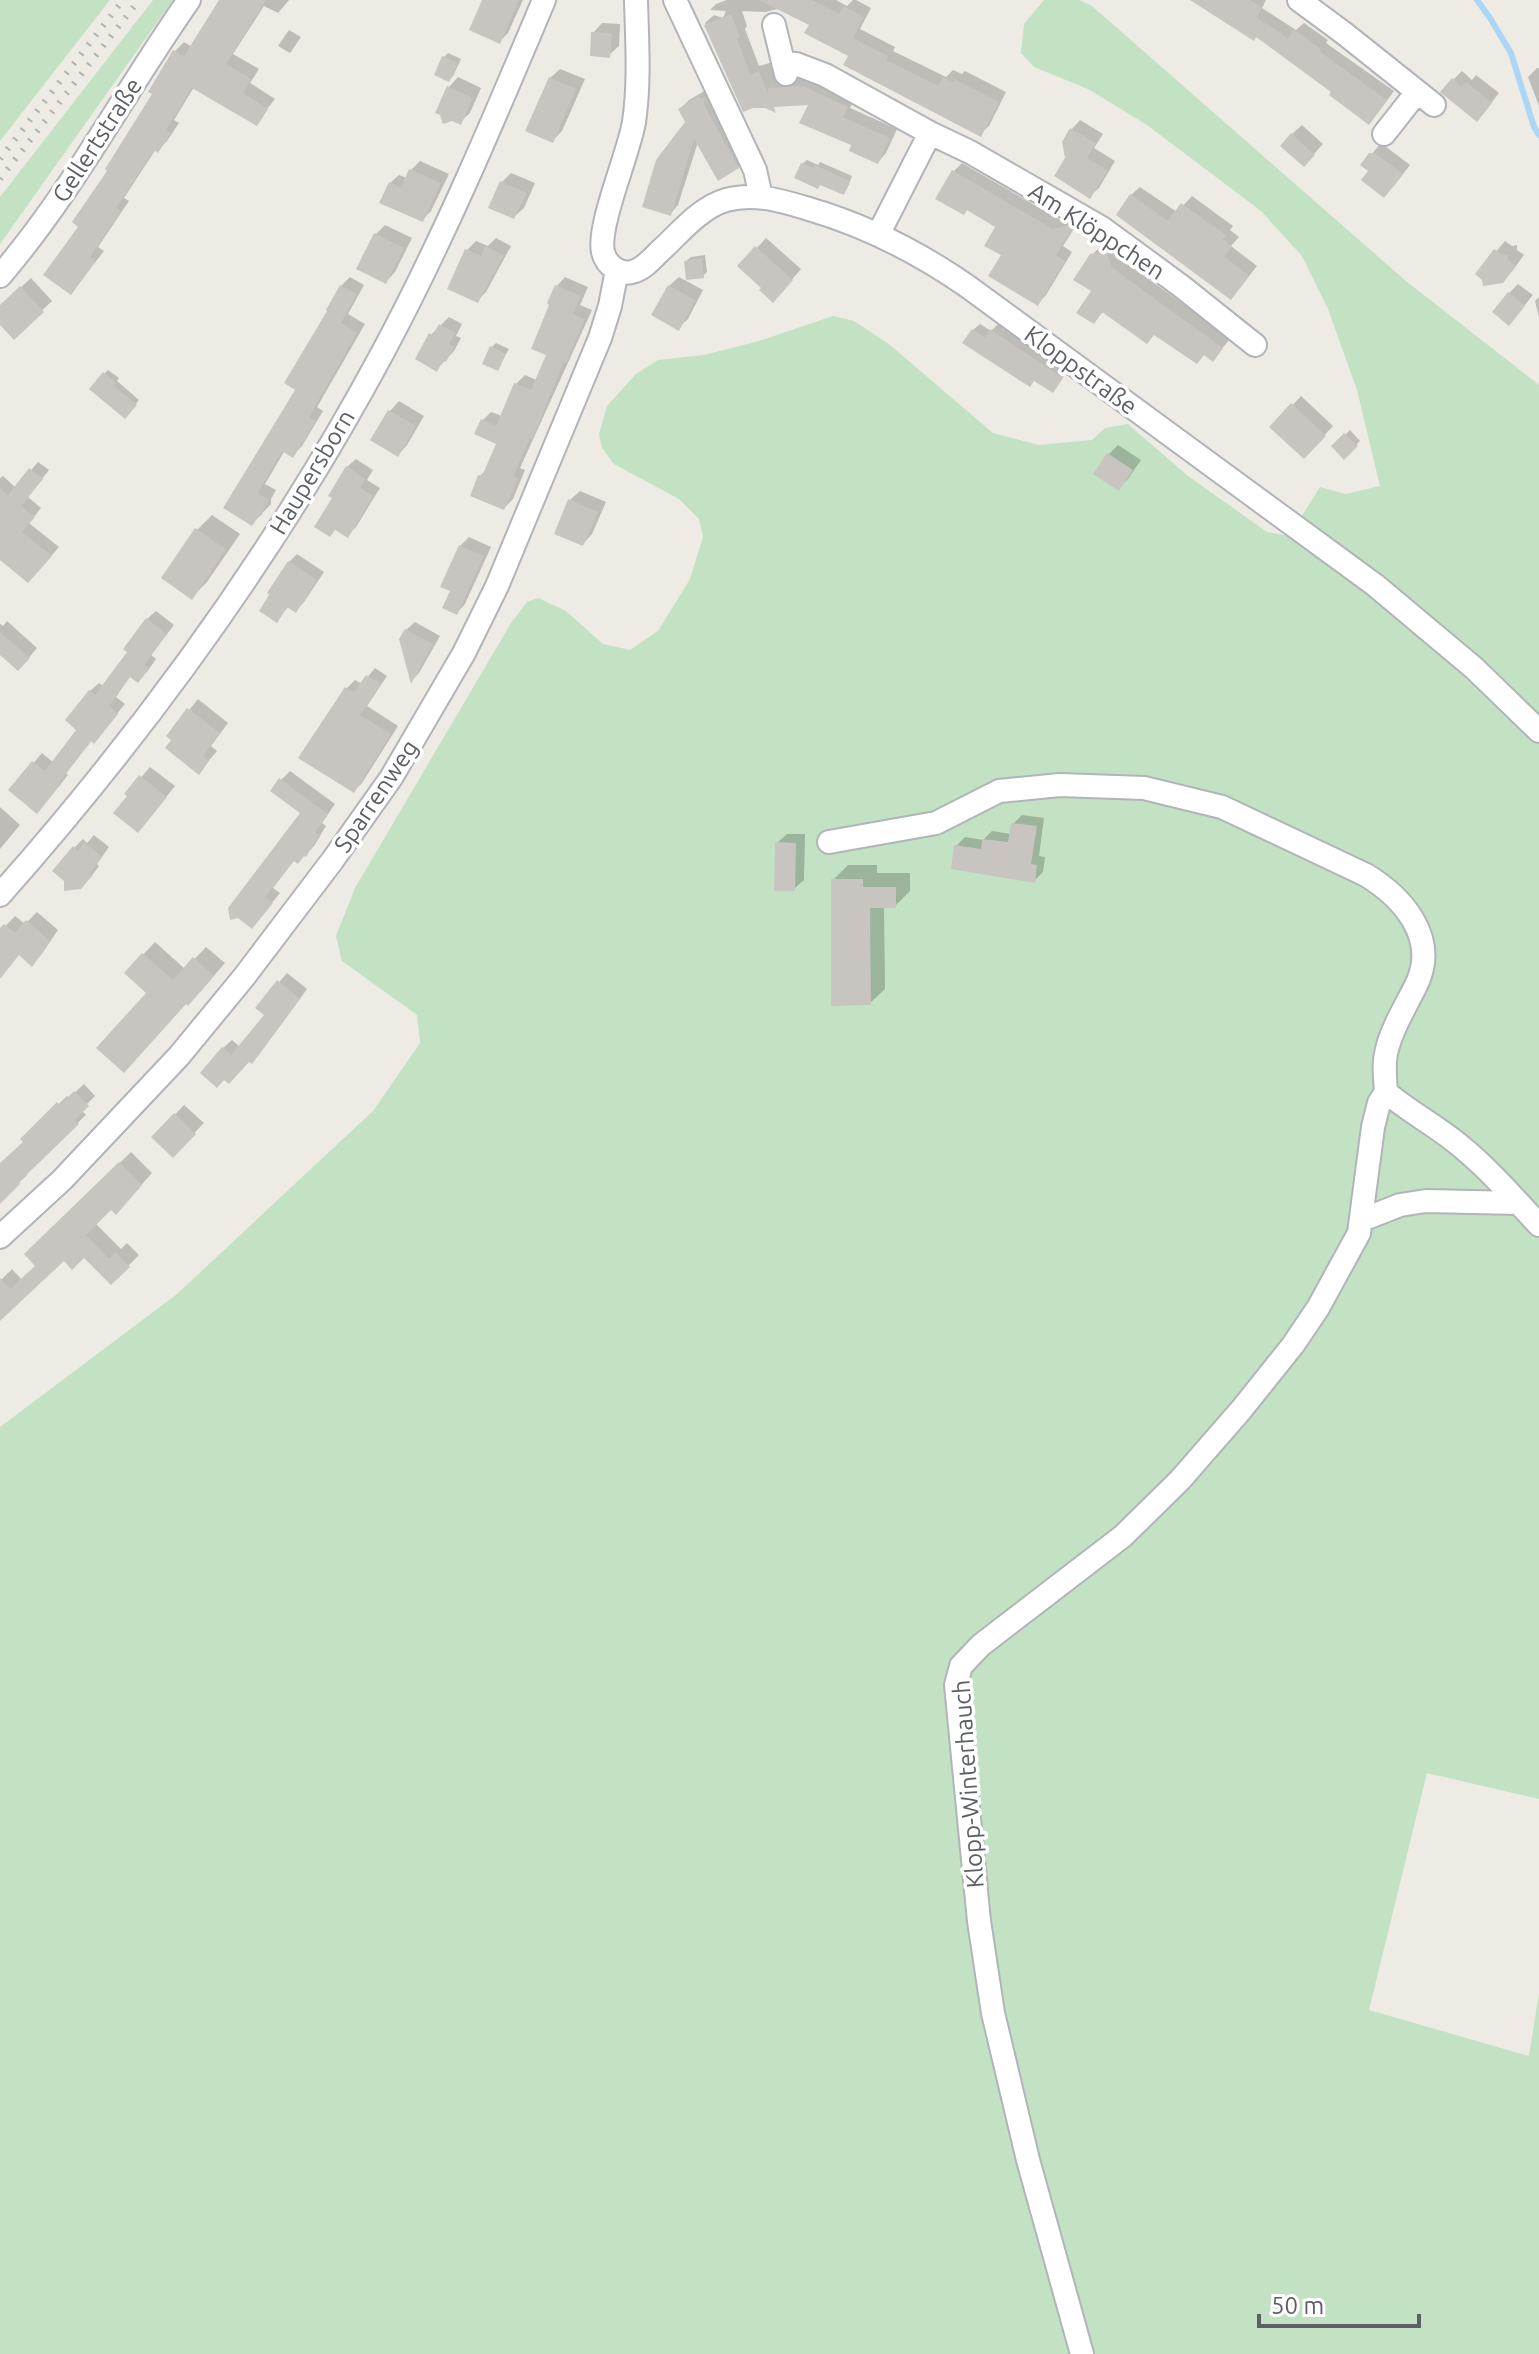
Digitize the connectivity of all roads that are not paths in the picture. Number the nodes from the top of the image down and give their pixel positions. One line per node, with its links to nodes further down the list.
1 (189, 0): 12 (street, Gellertstraße)
2 (544, 0): 16 (street, Haupersborn)
3 (636, 0): 11 (street)
4 (675, 0): 9 (street)
5 (1299, 0): 8 (street)
6 (774, 25): 7 (street, Am Klöppchen)
7 (930, 133): 10 (street); 13 (street, Am Klöppchen)
8 (1384, 134)
9 (761, 197): 10 (street, Kloppstraße); 11 (street)
10 (879, 233): 14 (street, Kloppstraße)
11 (617, 270): 21 (street, Sparrenweg)
12 (0, 276)
13 (1255, 345)
14 (1539, 731)
15 (829, 842): 17 (street)
16 (0, 895)
17 (1386, 1092): 18 (street); 19 (street, Klopp-Winterhauch)
18 (1519, 1203): 19 (street); 20 (street)
19 (1362, 1220): 22 (street, Klopp-Winterhauch)
20 (1539, 1225)
21 (0, 1237)
22 (1082, 2354)

